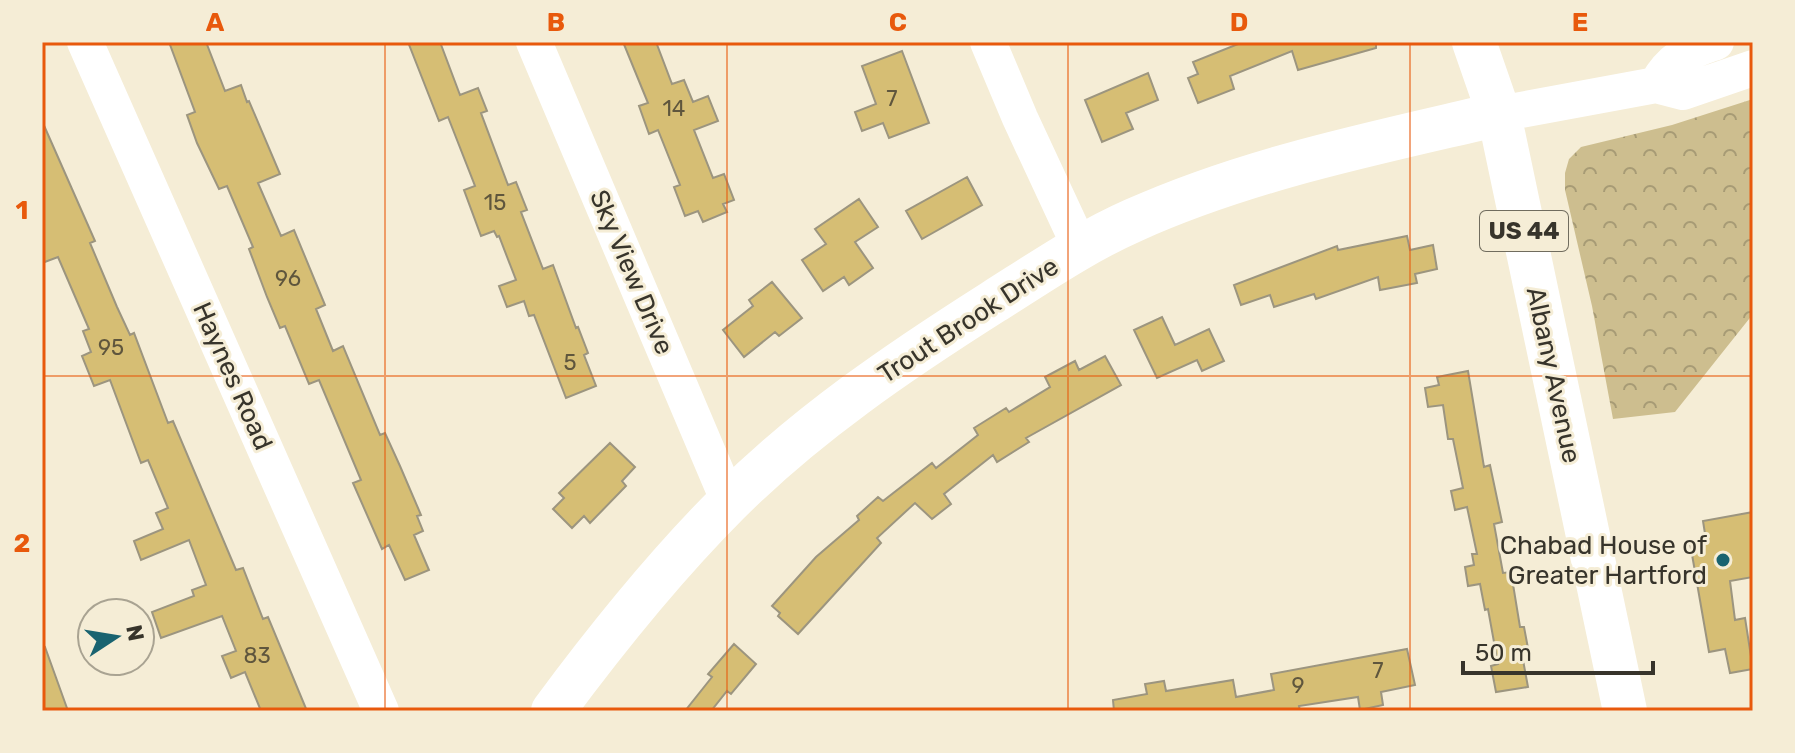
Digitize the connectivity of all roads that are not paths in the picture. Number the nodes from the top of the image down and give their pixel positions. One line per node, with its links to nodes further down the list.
1 (85, 42): 12 (street, Haynes Road)
2 (534, 42): 10 (street, Sky View Drive)
3 (988, 42): 9 (street)
4 (1474, 42): 8 (main road, Albany Avenue / US 44)
5 (1716, 42): 7 (street)
6 (1753, 68): 7 (street)
7 (1656, 85): 8 (street)
8 (1499, 114): 9 (main road, Trout Brook Drive); 13 (main road, Albany Avenue / US 44)
9 (1080, 247): 10 (main road, Trout Brook Drive)
10 (729, 502): 11 (main road, Trout Brook Drive)
11 (555, 710)
12 (381, 711)
13 (1625, 711)

